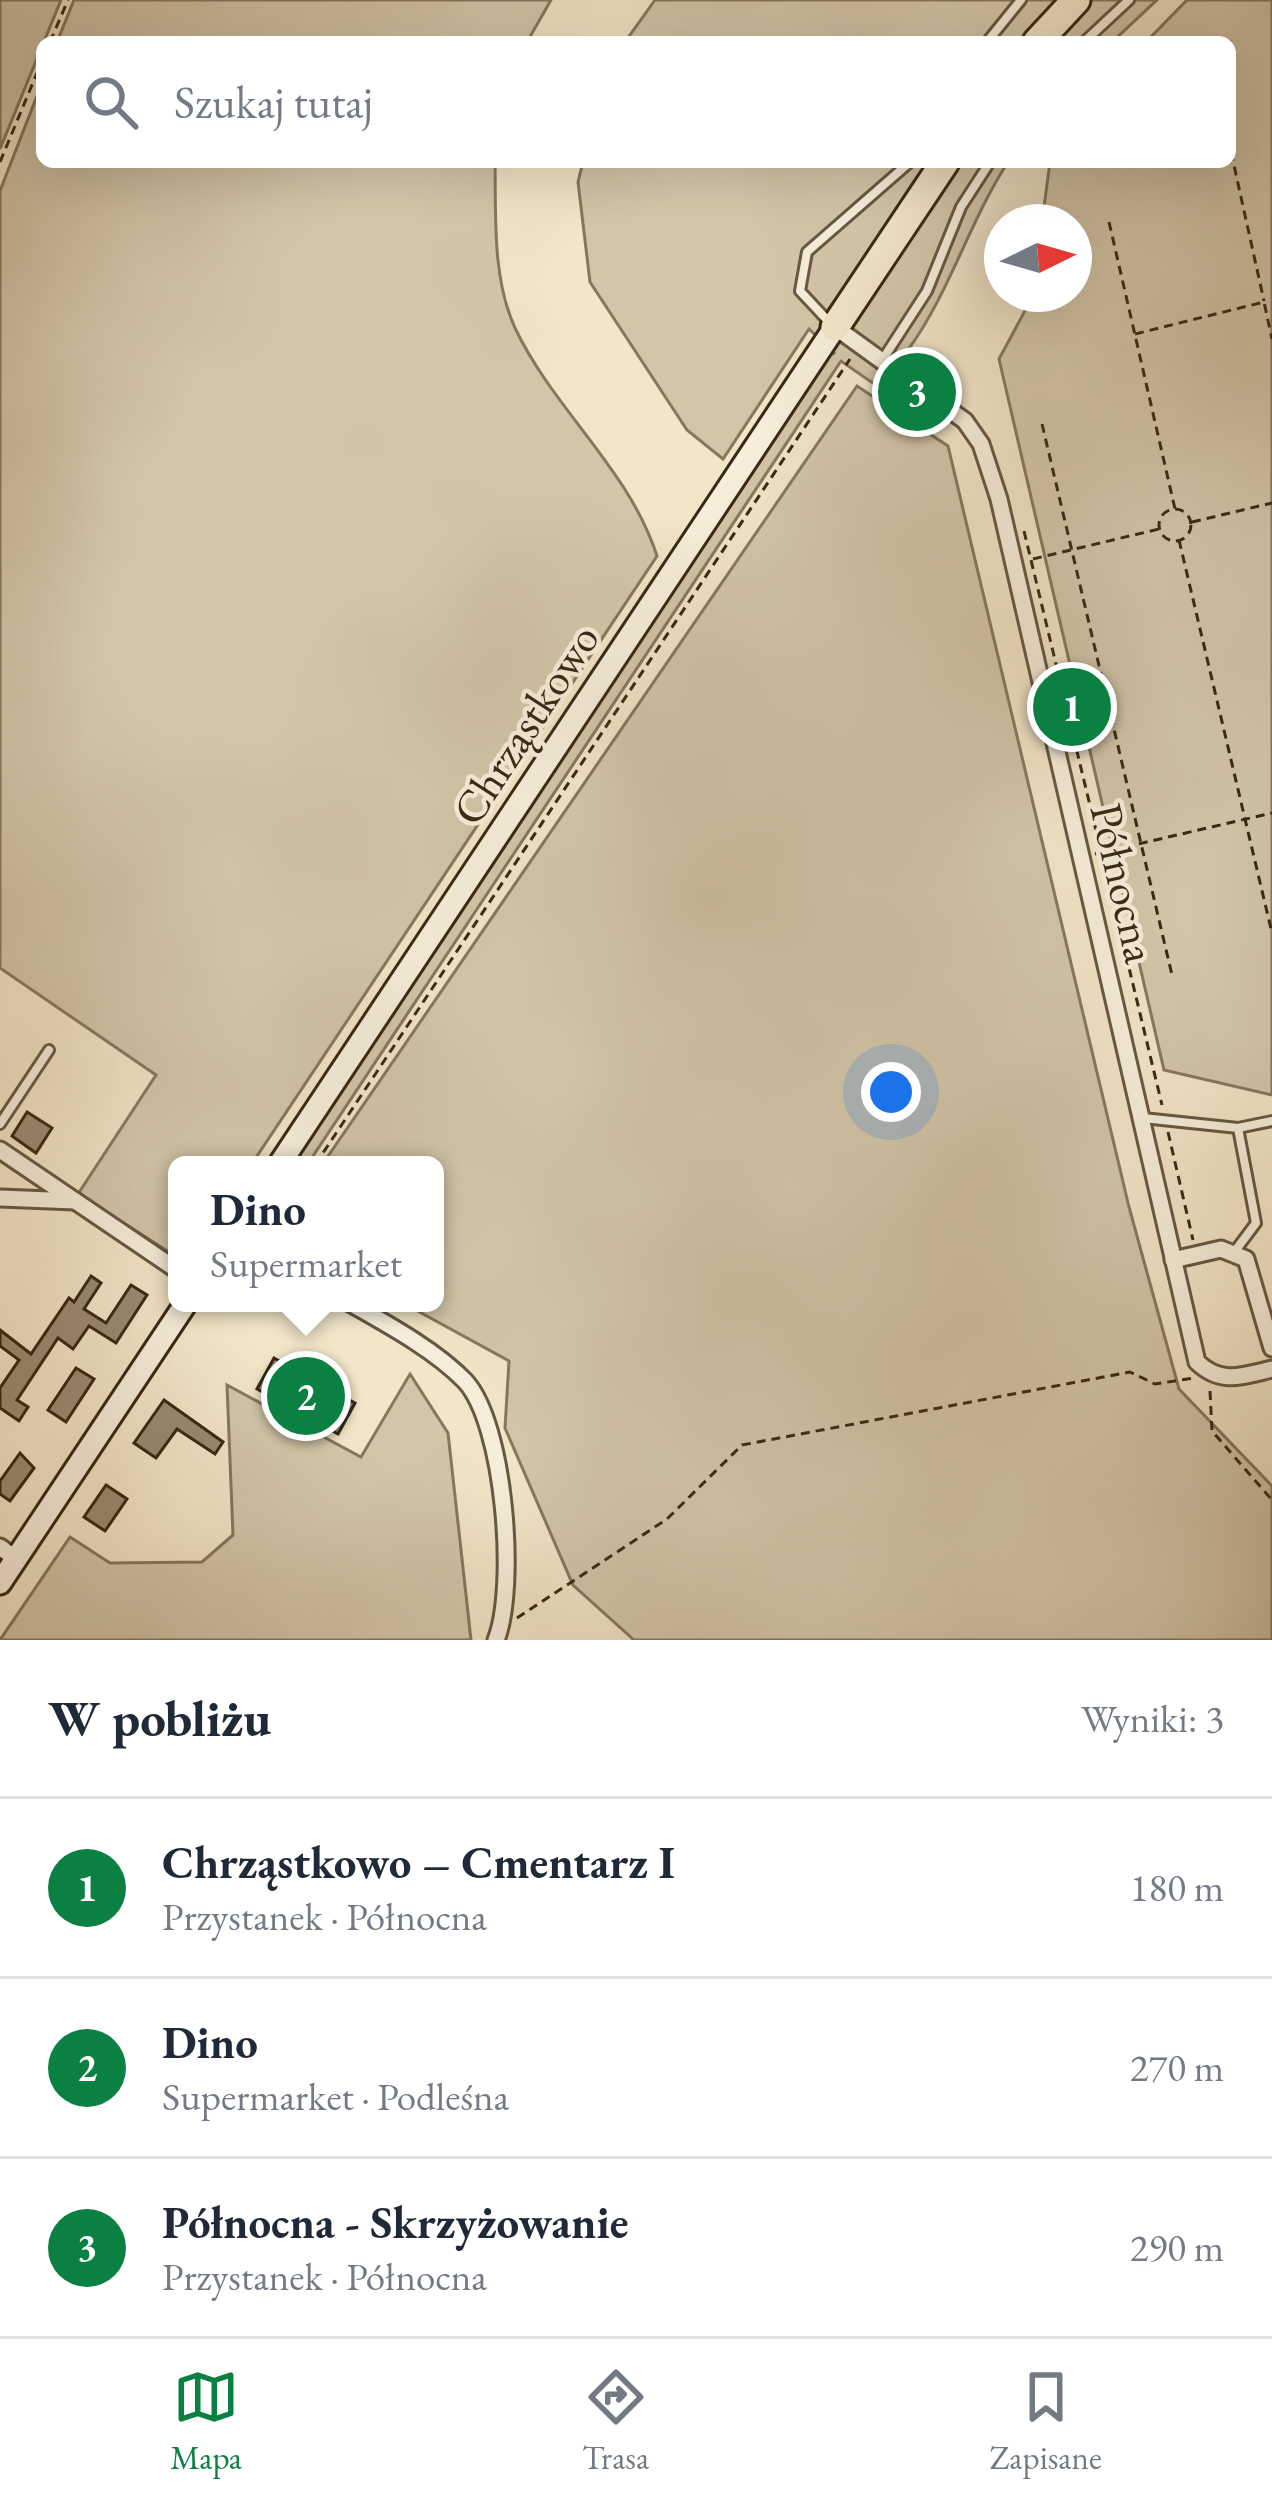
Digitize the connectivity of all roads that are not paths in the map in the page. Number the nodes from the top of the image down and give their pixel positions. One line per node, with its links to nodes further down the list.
1 (1021, 0): 4 (lane)
2 (1076, 0): 5 (highway)
3 (1129, 0): 6 (lane)
4 (992, 36)
5 (1043, 36)
6 (1090, 36)
7 (903, 168): 10 (lane)
8 (941, 168): 10 (highway)
9 (986, 168): 11 (lane)
10 (836, 327): 11 (street, Północna); 18 (street, Chrząstkowo)
11 (883, 359): 13 (street, Północna)
12 (49, 1050): 15 (lane)
13 (1140, 1118): 16 (lane); 22 (street, Północna)
14 (1272, 1120): 16 (lane)
15 (0, 1124)
16 (1238, 1128): 21 (lane)
17 (0, 1150): 20 (street)
18 (284, 1156)
19 (0, 1198): 20 (street)
20 (75, 1201): 23 (street)
21 (1235, 1251): 22 (street); 26 (street)
22 (1173, 1260): 27 (street, Północna)
23 (168, 1264)
24 (180, 1312): 28 (street)
25 (363, 1312): 30 (street)
26 (1272, 1348)
27 (1272, 1369)
28 (8, 1553): 29 (street)
29 (0, 1583)
30 (498, 1634)

